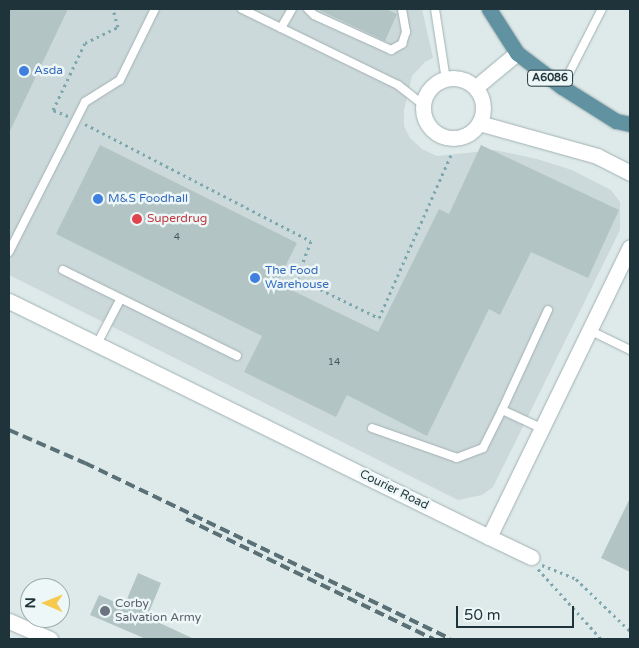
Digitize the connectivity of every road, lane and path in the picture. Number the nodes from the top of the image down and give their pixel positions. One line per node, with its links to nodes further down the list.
1 (113, 9): 16 (path)
2 (155, 9): 16 (lane)
3 (242, 9): 10 (lane)
4 (292, 9): 10 (lane)
5 (308, 9): 6 (lane)
6 (402, 9)
7 (434, 9): 12 (lane)
8 (489, 9): 11 (main road, A6086)
9 (602, 9): 14 (lane)
10 (281, 28): 15 (lane)
11 (517, 53): 13 (street); 14 (main road, A6086)
12 (446, 80): 13 (street); 15 (street)
13 (476, 87): 17 (street)
14 (562, 87): 18 (main road, A6086)
15 (424, 105): 17 (street)
16 (76, 120): 19 (path); 22 (lane)
17 (480, 122): 20 (street)
18 (630, 124)
19 (450, 155)
20 (630, 173)
21 (630, 247): 27 (street)
22 (9, 252)
23 (64, 270): 24 (lane)
24 (120, 300): 28 (lane); 30 (lane)
25 (9, 301): 28 (street, Courier Road)
26 (548, 310): 31 (lane)
27 (590, 330): 29 (lane); 33 (street)
28 (97, 344): 34 (street, Courier Road)
29 (630, 350)
30 (237, 356)
31 (502, 410): 32 (lane); 33 (lane)
32 (372, 428)
33 (541, 428): 34 (street)
34 (489, 537): 35 (street, Courier Road)
35 (532, 557)
36 (9, 621): 38 (street)
37 (630, 631): 39 (path)
38 (50, 639)
39 (601, 639)

